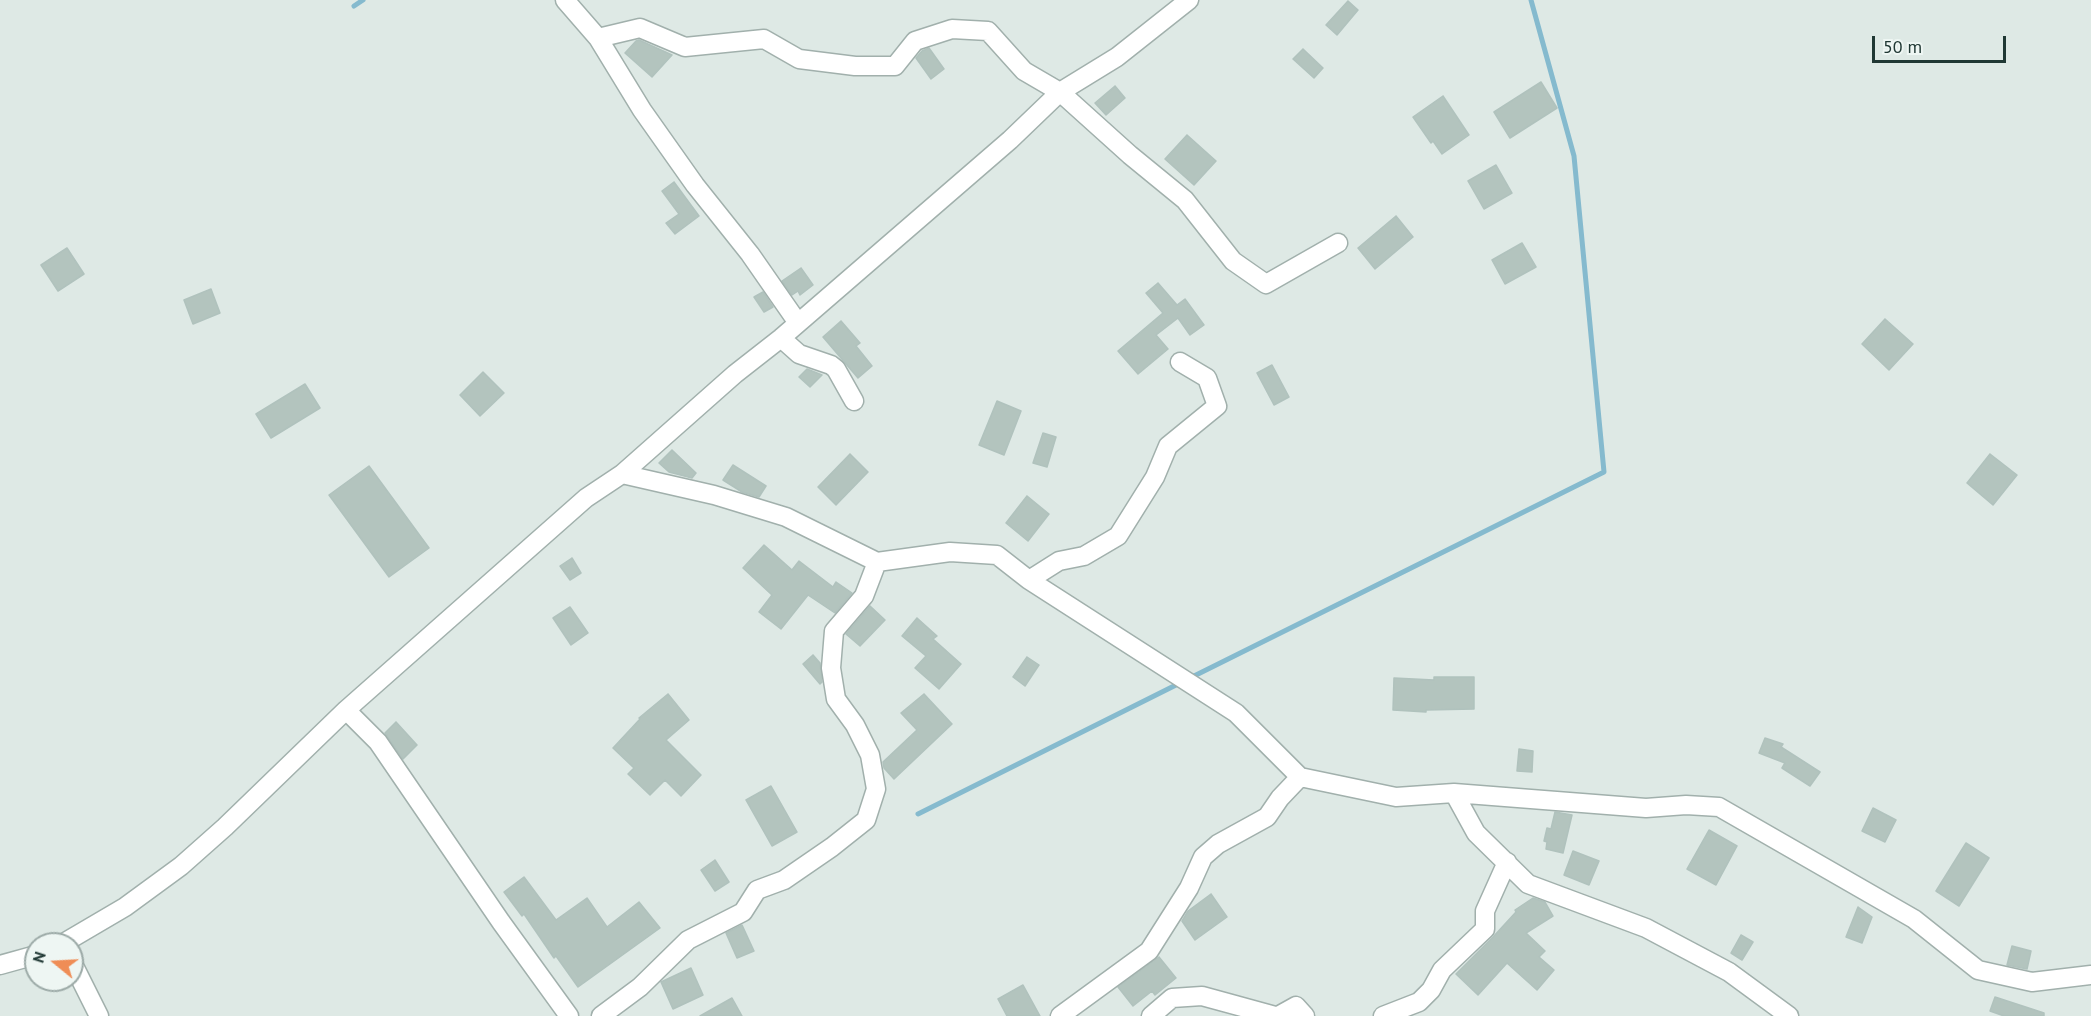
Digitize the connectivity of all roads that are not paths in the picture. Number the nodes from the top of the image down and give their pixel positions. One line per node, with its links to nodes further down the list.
1 (565, 0): 3 (street)
2 (1189, 0): 4 (street)
3 (598, 38): 4 (street); 6 (street)
4 (1060, 92): 5 (street); 6 (street)
5 (1338, 243)
6 (798, 323): 7 (street)
7 (781, 339): 9 (street); 10 (street)
8 (1180, 362): 12 (street)
9 (854, 401)
10 (622, 474): 11 (street); 13 (street)
11 (877, 562): 12 (street); 24 (street)
12 (1029, 580): 14 (street)
13 (346, 710): 17 (street); 23 (street)
14 (1300, 777): 15 (street); 25 (street)
15 (1454, 793): 16 (street); 20 (street)
16 (1508, 862): 29 (street); 30 (street)
17 (83, 932)
18 (24, 958): 19 (street)
19 (0, 965)
20 (2091, 975)
21 (84, 986): 22 (street)
22 (99, 1016)
23 (569, 1016)
24 (601, 1016)
25 (1060, 1016)
26 (1151, 1016): 27 (street)
27 (1276, 1016): 28 (street)
28 (1305, 1016)
29 (1383, 1016)
30 (1789, 1016)

